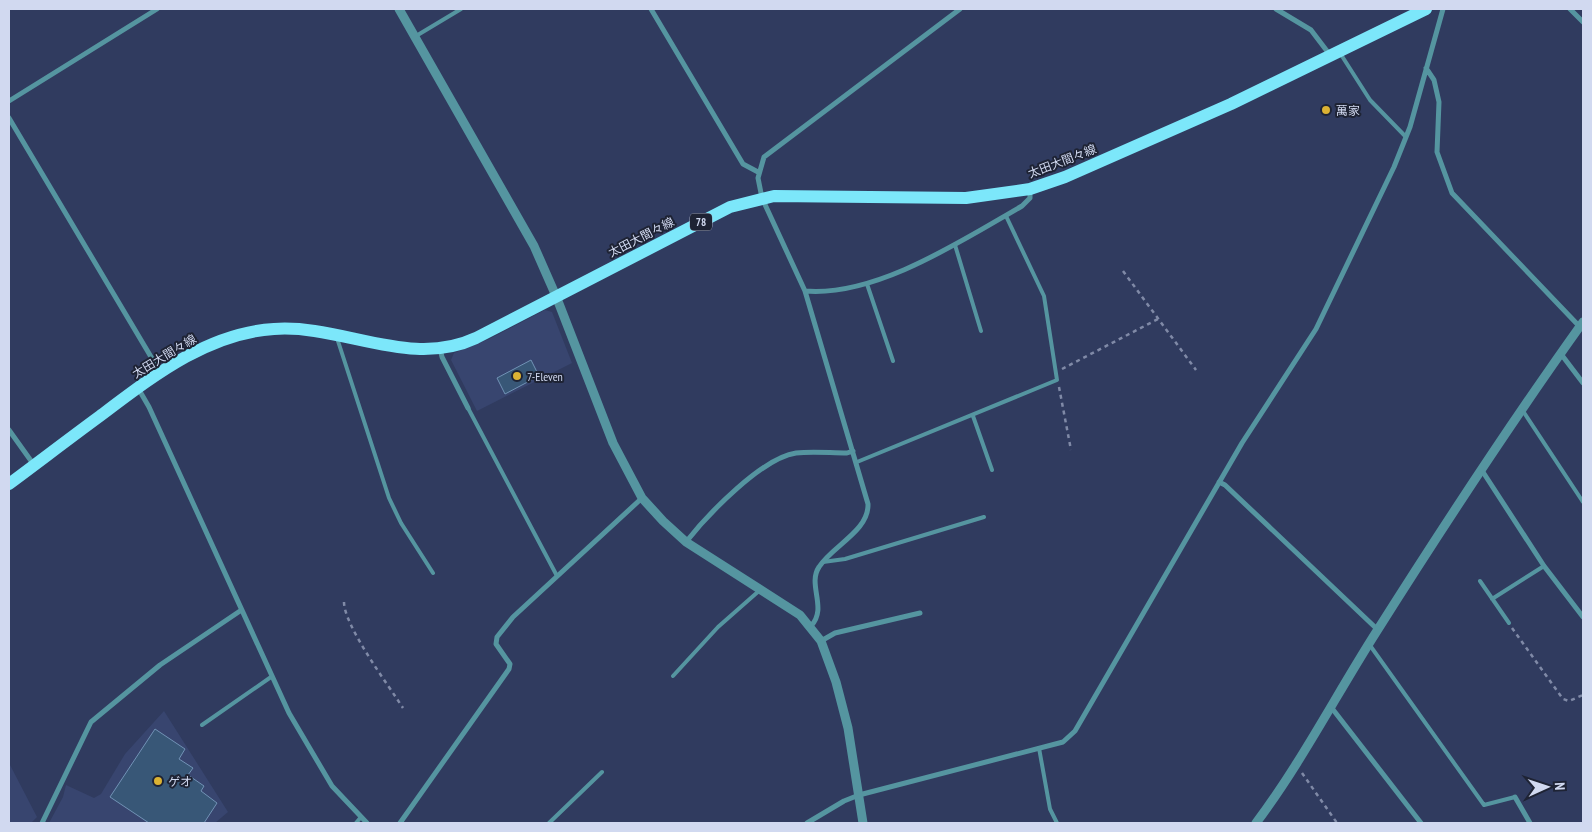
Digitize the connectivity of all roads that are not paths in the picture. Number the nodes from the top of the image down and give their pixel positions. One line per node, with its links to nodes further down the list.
1 (157, 9): 14 (street)
2 (398, 9): 11 (street)
3 (461, 9): 11 (lane)
4 (651, 9): 17 (street)
5 (960, 9): 17 (street)
6 (1276, 9): 12 (street)
7 (1426, 9): 12 (main road, 太田大間々線 / 78)
8 (1443, 9): 13 (street)
9 (1570, 9): 10 (street)
10 (1583, 22)
11 (415, 37): 24 (street)
12 (1335, 54): 16 (lane); 18 (main road, 太田大間々線 / 78)
13 (1426, 68): 16 (street); 25 (street)
14 (9, 101)
15 (9, 118): 31 (street)
16 (1406, 136): 43 (street)
17 (758, 172): 19 (street)
18 (1030, 189): 19 (main road, 太田大間々線 / 78); 20 (street)
19 (762, 198): 23 (street); 24 (main road, 太田大間々線 / 78)
20 (1006, 216): 21 (street); 36 (lane)
21 (955, 245): 22 (street); 26 (lane)
22 (868, 284): 23 (street); 30 (lane)
23 (804, 291): 38 (street)
24 (556, 296): 28 (main road, 太田大間々線 / 78); 45 (street)
25 (1582, 325): 29 (street)
26 (981, 331)
27 (336, 336): 28 (main road, 太田大間々線 / 78); 31 (main road, 太田大間々線 / 78); 51 (lane)
28 (440, 348): 34 (street)
29 (1561, 354): 32 (street); 35 (street)
30 (893, 361)
31 (160, 372): 33 (main road, 太田大間々線 / 78)
32 (1583, 383)
33 (138, 388): 40 (main road, 太田大間々線 / 78); 56 (street)
34 (468, 408): 52 (lane)
35 (1522, 409): 41 (street); 46 (lane)
36 (973, 416): 39 (lane); 42 (lane)
37 (9, 430): 40 (street)
38 (853, 451): 39 (street); 48 (street)
39 (857, 462): 49 (street)
40 (34, 465): 44 (main road, 太田大間々線 / 78)
41 (1481, 469): 50 (street); 61 (street)
42 (992, 470)
43 (1219, 482): 61 (street); 68 (street)
44 (9, 484)
45 (642, 498): 48 (street); 52 (street)
46 (1583, 502)
47 (984, 516): 49 (lane)
48 (686, 542): 54 (street)
49 (823, 562): 60 (street)
50 (1544, 566): 55 (lane); 58 (street)
51 (433, 573)
52 (557, 576): 76 (street)
53 (1480, 581): 55 (lane)
54 (761, 588): 60 (street); 64 (lane)
55 (1492, 599): 59 (lane)
56 (240, 611): 65 (street); 73 (street)
57 (920, 613): 62 (street)
58 (1583, 617)
59 (1509, 623)
60 (811, 626): 62 (street)
61 (1378, 630): 63 (street)
62 (821, 641): 70 (street)
63 (1370, 644): 66 (street); 71 (lane)
64 (673, 676)
65 (271, 677): 67 (lane); 72 (street)
66 (1331, 707): 81 (street); 82 (street)
67 (202, 725)
68 (1039, 748): 70 (street); 80 (lane)
69 (602, 772): 77 (lane)
70 (859, 795): 78 (street); 79 (street)
71 (1515, 796): 83 (street)
72 (361, 817): 74 (lane); 75 (street)
73 (42, 823)
74 (356, 823)
75 (367, 823)
76 (400, 823)
77 (549, 823)
78 (807, 823)
79 (863, 823)
80 (1056, 823)
81 (1256, 823)
82 (1421, 823)
83 (1530, 823)

